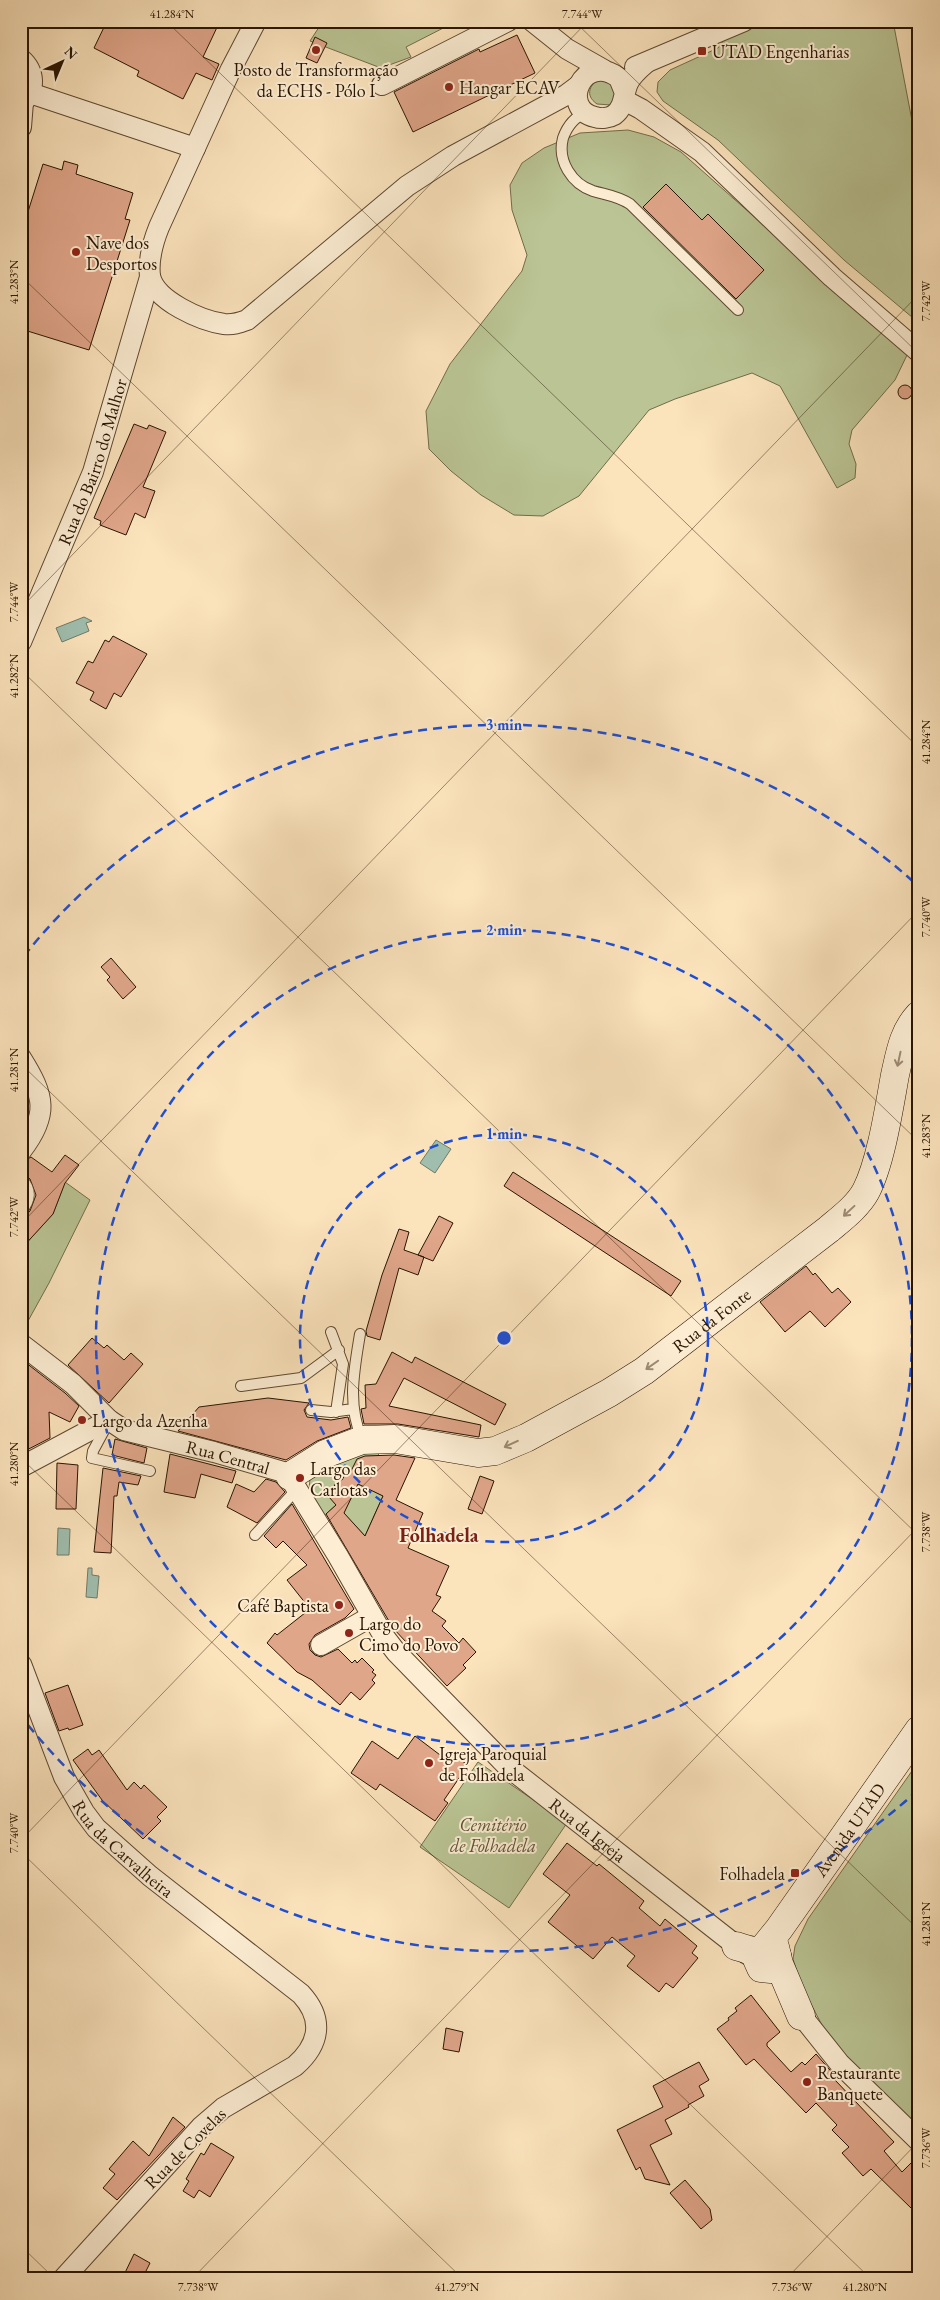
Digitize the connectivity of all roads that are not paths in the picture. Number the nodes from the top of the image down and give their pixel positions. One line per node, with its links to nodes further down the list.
1 (256, 21): 16 (street, Rua do Bairro do Malhor)
2 (508, 21): 10 (street)
3 (532, 21): 5 (street)
4 (744, 21): 7 (street)
5 (568, 49): 8 (street); 9 (street)
6 (21, 59): 11 (street)
7 (646, 63): 8 (street); 12 (street)
8 (608, 71): 9 (street); 12 (street)
9 (580, 83): 13 (street); 14 (street)
10 (382, 85)
11 (25, 100): 15 (street); 16 (street)
12 (621, 103): 14 (street); 19 (street)
13 (550, 104): 14 (street); 17 (street)
14 (583, 110): 18 (lane)
15 (21, 126)
16 (195, 148): 17 (street, Rua do Bairro do Malhor)
17 (150, 277): 20 (street, Rua do Bairro do Malhor)
18 (738, 310)
19 (919, 352)
20 (21, 642)
21 (919, 1016): 35 (street, Rua da Fonte, one-way to 35)
22 (21, 1058): 23 (street)
23 (21, 1151)
24 (21, 1178): 25 (lane)
25 (21, 1212)
26 (330, 1332): 29 (lane)
27 (360, 1334): 31 (lane)
28 (21, 1344): 34 (street, Rua Central)
29 (339, 1350): 30 (lane); 33 (lane)
30 (241, 1386)
31 (353, 1409): 33 (lane); 35 (lane)
32 (310, 1410): 33 (lane)
33 (336, 1412)
34 (109, 1420): 36 (street); 37 (lane); 38 (street, Rua Central)
35 (362, 1440): 38 (street)
36 (21, 1467)
37 (150, 1470)
38 (294, 1482): 39 (lane); 40 (street)
39 (255, 1535)
40 (372, 1616): 41 (street); 44 (street, Rua da Igreja)
41 (321, 1645)
42 (21, 1664): 45 (street, Rua da Carvalheira)
43 (919, 1730): 44 (street, Avenida UTAD)
44 (759, 1957): 46 (street)
45 (288, 1984): 48 (street, Rua de Covelas)
46 (801, 2016): 47 (street)
47 (919, 2141)
48 (63, 2279)

